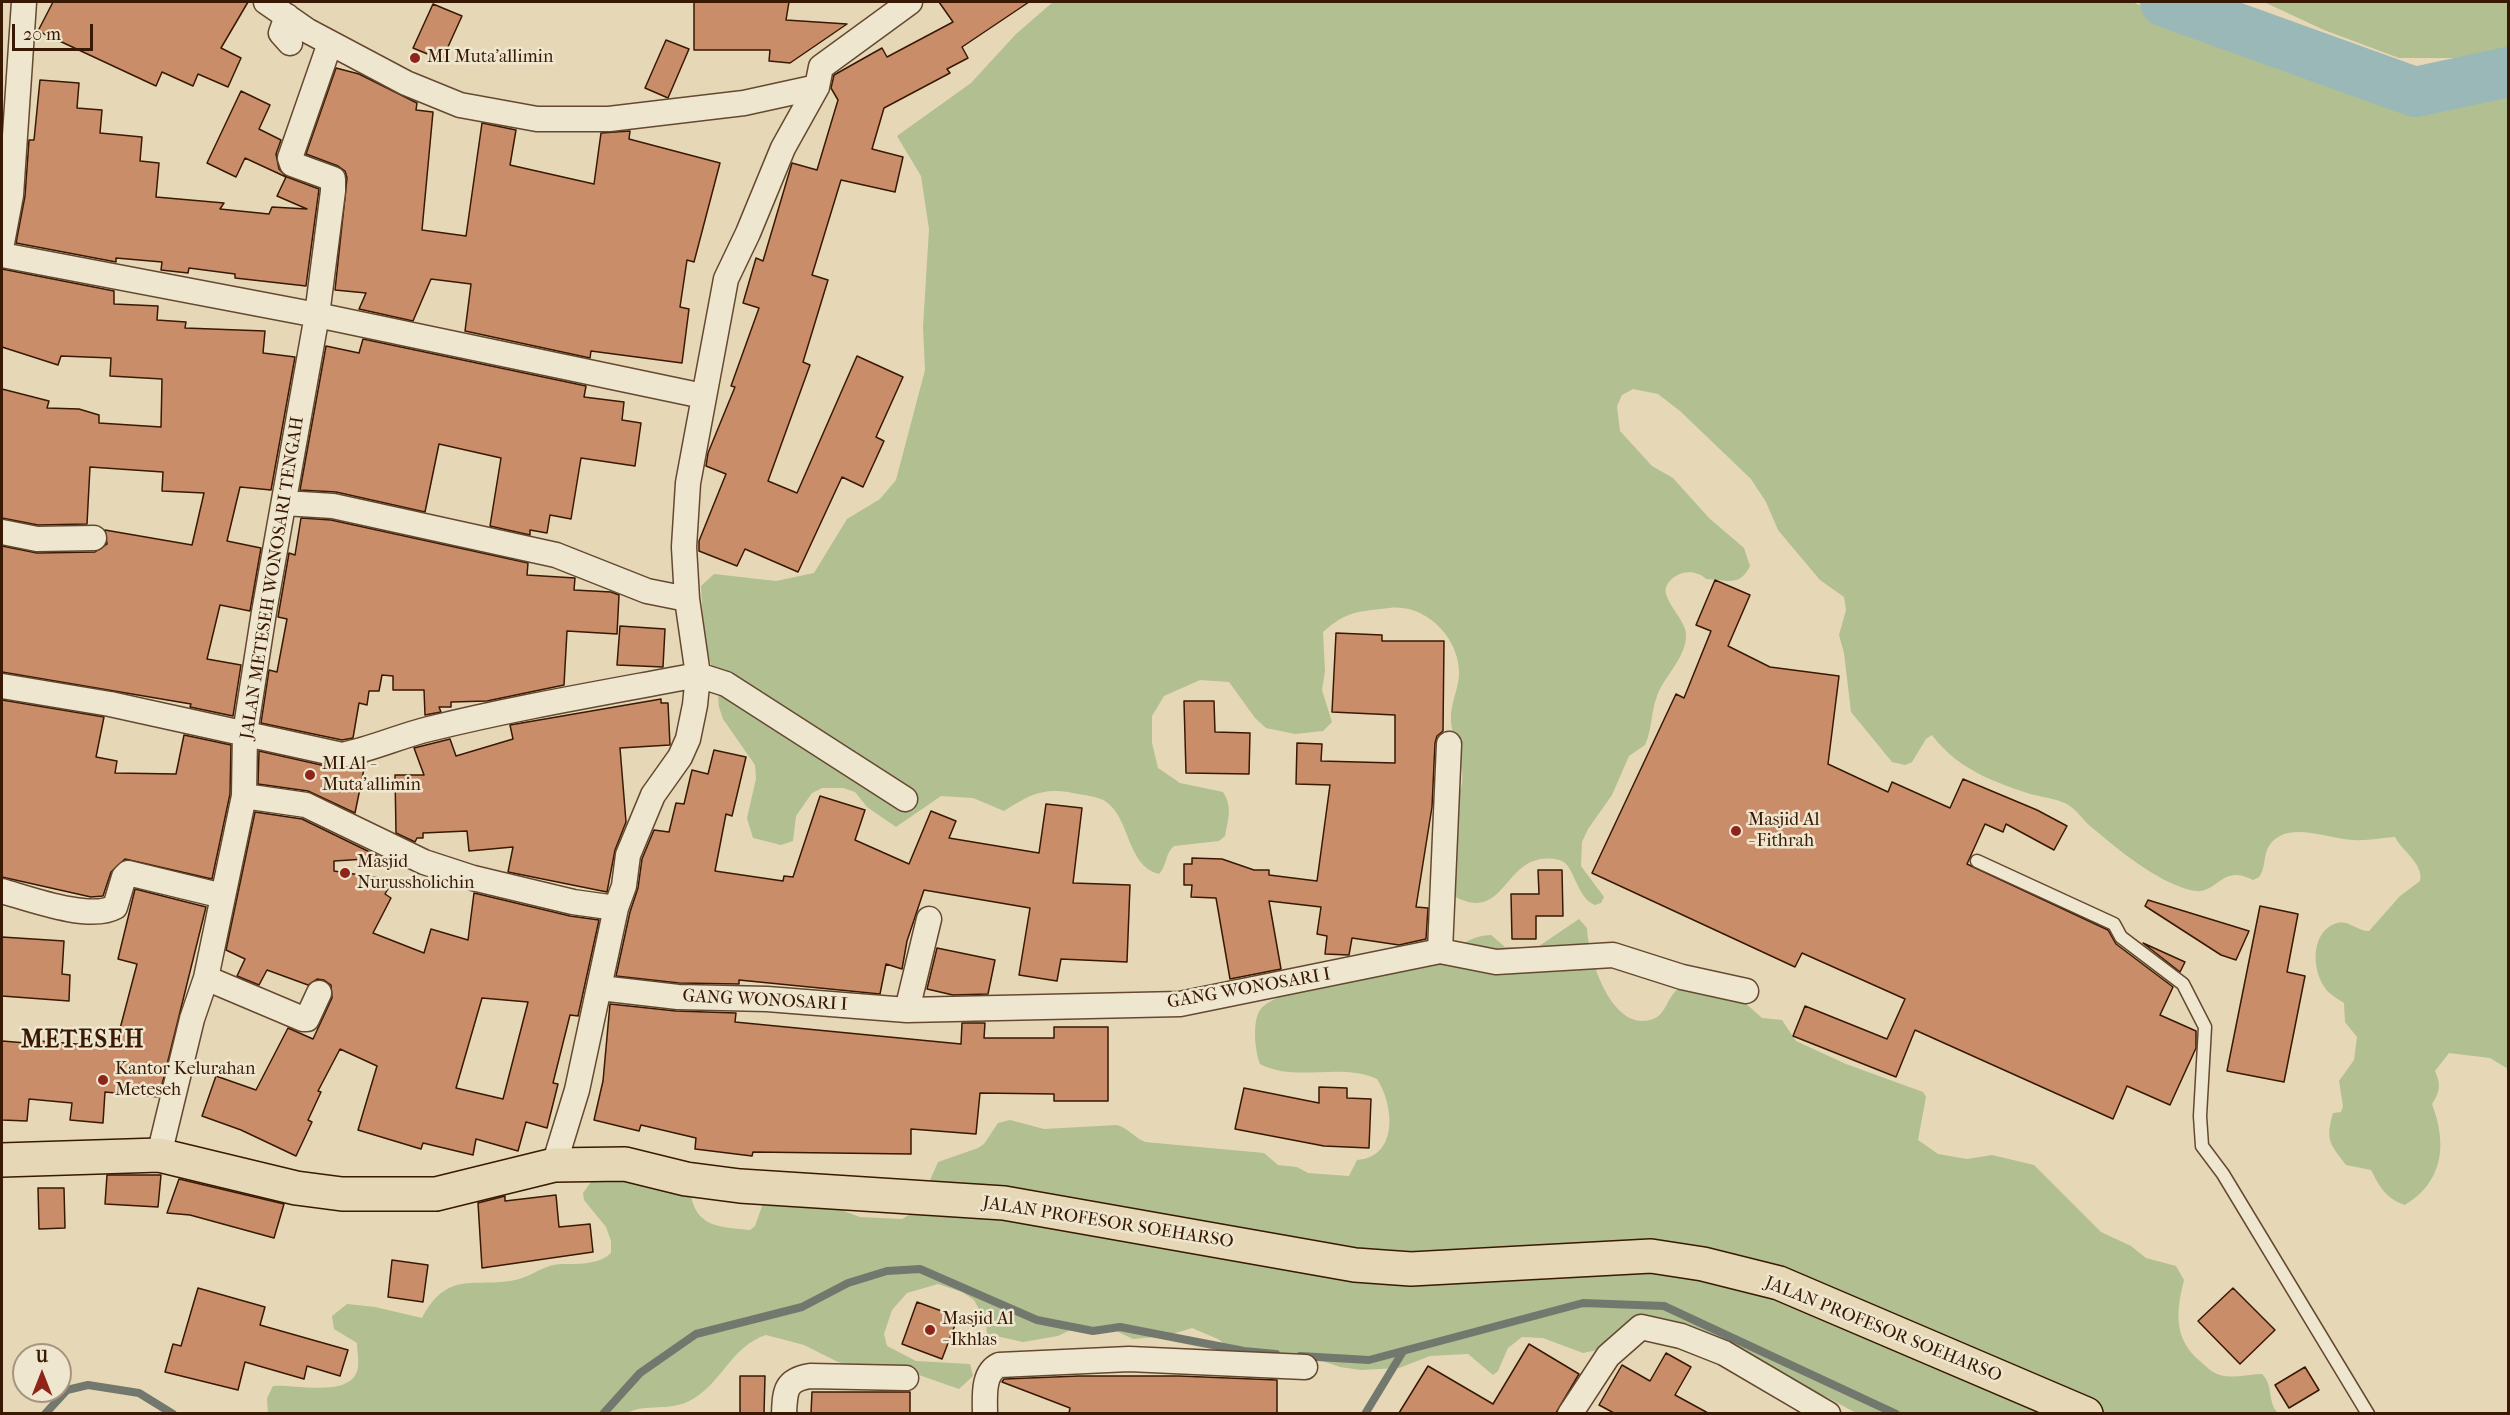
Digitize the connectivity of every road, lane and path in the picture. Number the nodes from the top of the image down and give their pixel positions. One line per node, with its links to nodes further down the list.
1 (24, 2): 8 (street)
2 (266, 2): 4 (street)
3 (910, 2): 7 (street)
4 (287, 16): 5 (street); 6 (street)
5 (290, 43)
6 (330, 43): 7 (street); 10 (street, JALAN METESEH WONOSARI TENGAH)
7 (817, 87): 11 (street)
8 (2, 243)
9 (2, 255): 10 (street)
10 (317, 315): 11 (street); 12 (street, JALAN METESEH WONOSARI TENGAH)
11 (703, 396): 15 (street)
12 (284, 503): 15 (street); 18 (street, JALAN METESEH WONOSARI TENGAH)
13 (2, 532): 14 (street)
14 (94, 538)
15 (687, 599): 16 (street)
16 (698, 675): 18 (street); 21 (street); 25 (street)
17 (2, 686): 18 (street)
18 (245, 733): 20 (street, JALAN METESEH WONOSARI TENGAH)
19 (1449, 744): 27 (street)
20 (244, 796): 24 (street, JALAN METESEH WONOSARI TENGAH); 25 (street)
21 (905, 799)
22 (1977, 861): 43 (lane)
23 (2, 891): 24 (street)
24 (223, 897): 28 (street, JALAN METESEH WONOSARI TENGAH)
25 (616, 908): 29 (street)
26 (929, 919): 32 (street)
27 (1440, 951): 30 (street, GANG WONOSARI I); 32 (street, GANG WONOSARI I)
28 (206, 978): 31 (street); 33 (street, JALAN METESEH WONOSARI TENGAH)
29 (600, 988): 32 (street, GANG WONOSARI I); 35 (street)
30 (1746, 991)
31 (319, 993)
32 (907, 1010)
33 (159, 1155): 34 (main road, JALAN PROFESOR SOEHARSO); 35 (main road, JALAN PROFESOR SOEHARSO)
34 (2, 1160)
35 (554, 1165): 42 (main road, JALAN PROFESOR SOEHARSO)
36 (1305, 1367): 40 (street)
37 (906, 1378): 39 (street)
38 (1574, 1412): 41 (street)
39 (784, 1413)
40 (985, 1413)
41 (1828, 1413)
42 (2086, 1413)
43 (2368, 1413)

